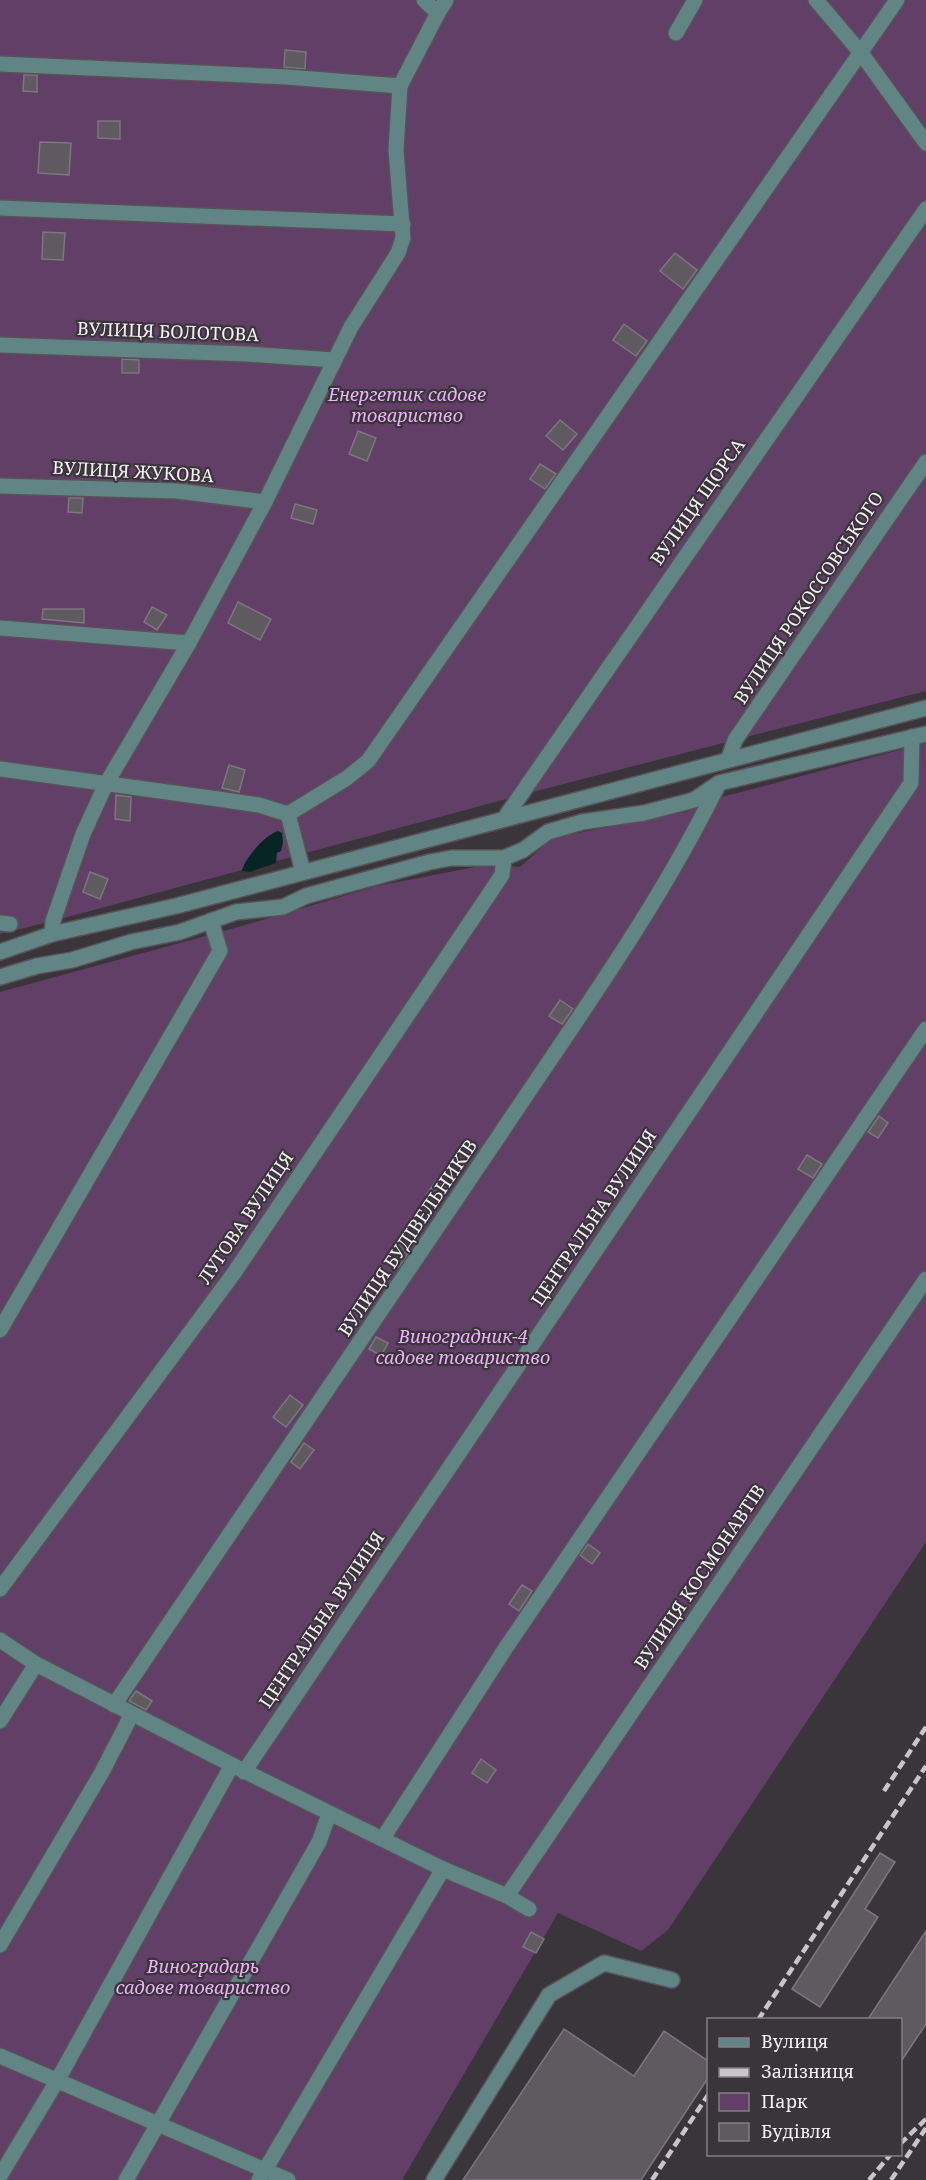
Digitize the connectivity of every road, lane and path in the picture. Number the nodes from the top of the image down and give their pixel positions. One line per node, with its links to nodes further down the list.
1 (424, 0): 5 (lane)
2 (695, 0): 6 (lane)
3 (816, 0): 7 (lane)
4 (897, 0): 7 (lane)
5 (442, 6): 9 (lane)
6 (676, 33)
7 (861, 53): 10 (lane); 27 (lane)
8 (0, 63): 9 (lane)
9 (400, 86): 13 (lane)
10 (926, 143)
11 (0, 208): 13 (lane)
12 (926, 209): 28 (lane, ВУЛИЦЯ ЩОРСА)
13 (403, 224): 15 (lane)
14 (0, 345): 15 (lane, ВУЛИЦЯ БОЛОТОВА)
15 (334, 360): 18 (lane)
16 (926, 462): 23 (lane, ВУЛИЦЯ РОКОССОВСЬКОГО)
17 (0, 486): 18 (lane, ВУЛИЦЯ ЖУКОВА)
18 (265, 502): 20 (lane)
19 (0, 628): 20 (lane)
20 (189, 643): 26 (lane)
21 (926, 708): 23 (lane)
22 (919, 735): 25 (lane); 44 (lane, ЦЕНТРАЛЬНА ВУЛИЦЯ)
23 (729, 758): 28 (lane)
24 (0, 769): 26 (lane)
25 (719, 783): 29 (lane); 41 (lane, ВУЛИЦЯ БУДІВЕЛЬНИКІВ)
26 (106, 784): 27 (lane); 32 (lane)
27 (288, 814): 30 (lane)
28 (504, 819): 30 (lane)
29 (504, 858): 31 (lane); 38 (lane, ЛУГОВА ВУЛИЦЯ)
30 (303, 872): 32 (lane)
31 (211, 921): 34 (lane); 37 (lane)
32 (52, 934): 33 (lane)
33 (0, 952)
34 (0, 976)
35 (926, 1029): 46 (lane)
36 (926, 1279): 48 (lane, ВУЛИЦЯ КОСМОНАВТІВ)
37 (0, 1330)
38 (0, 1589)
39 (0, 1640): 40 (lane)
40 (36, 1664): 41 (lane); 43 (lane)
41 (114, 1705): 42 (lane)
42 (132, 1714): 44 (lane); 50 (lane)
43 (0, 1721)
44 (238, 1768): 45 (lane); 53 (lane, ЦЕНТРАЛЬНА ВУЛИЦЯ)
45 (329, 1814): 46 (lane); 54 (lane)
46 (382, 1838): 47 (lane)
47 (443, 1869): 48 (lane); 55 (lane)
48 (507, 1896): 49 (lane)
49 (529, 1909)
50 (0, 1945)
51 (672, 1980): 59 (lane)
52 (0, 2056): 53 (lane)
53 (57, 2081): 54 (lane); 56 (lane, ЦЕНТРАЛЬНА ВУЛИЦЯ)
54 (158, 2124): 55 (lane); 57 (lane)
55 (262, 2175): 58 (lane)
56 (0, 2176)
57 (126, 2180)
58 (288, 2180)
59 (434, 2180)

